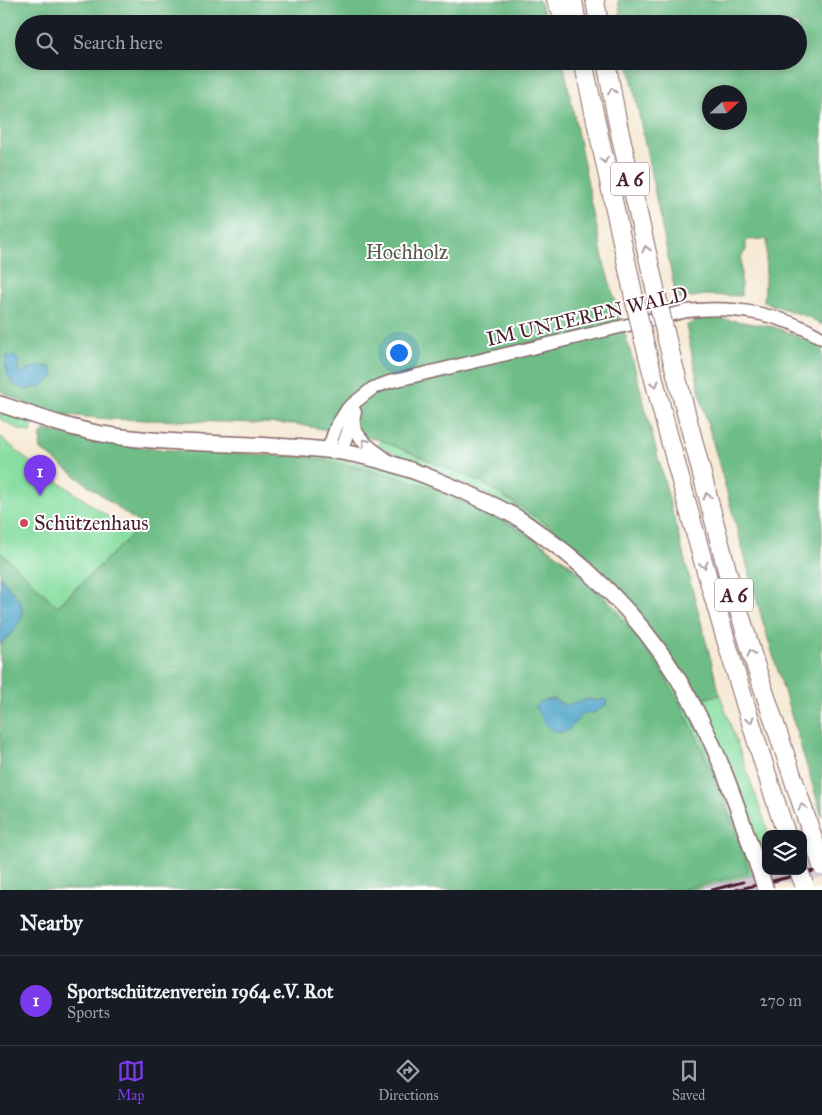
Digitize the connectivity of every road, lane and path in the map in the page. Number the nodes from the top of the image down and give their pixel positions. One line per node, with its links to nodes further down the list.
1 (556, 0): 4 (highway)
2 (573, 0): 5 (highway)
3 (595, 0): 6 (highway)
4 (563, 15)
5 (576, 15)
6 (598, 15)
7 (585, 70): 15 (highway, A 6, one-way to 15, bridge)
8 (608, 70): 16 (highway, A 6, one-way to 8, bridge)
9 (822, 338): 10 (street, IM UNTEREN WALD)
10 (363, 397): 12 (street, IM UNTEREN WALD); 13 (street, IM UNTEREN WALD)
11 (0, 404): 13 (main road)
12 (355, 412): 13 (street, IM UNTEREN WALD); 14 (street, one-way to 12)
13 (334, 451): 14 (main road)
14 (391, 463): 17 (main road, bridge)
15 (785, 830)
16 (820, 860)
17 (766, 890)

